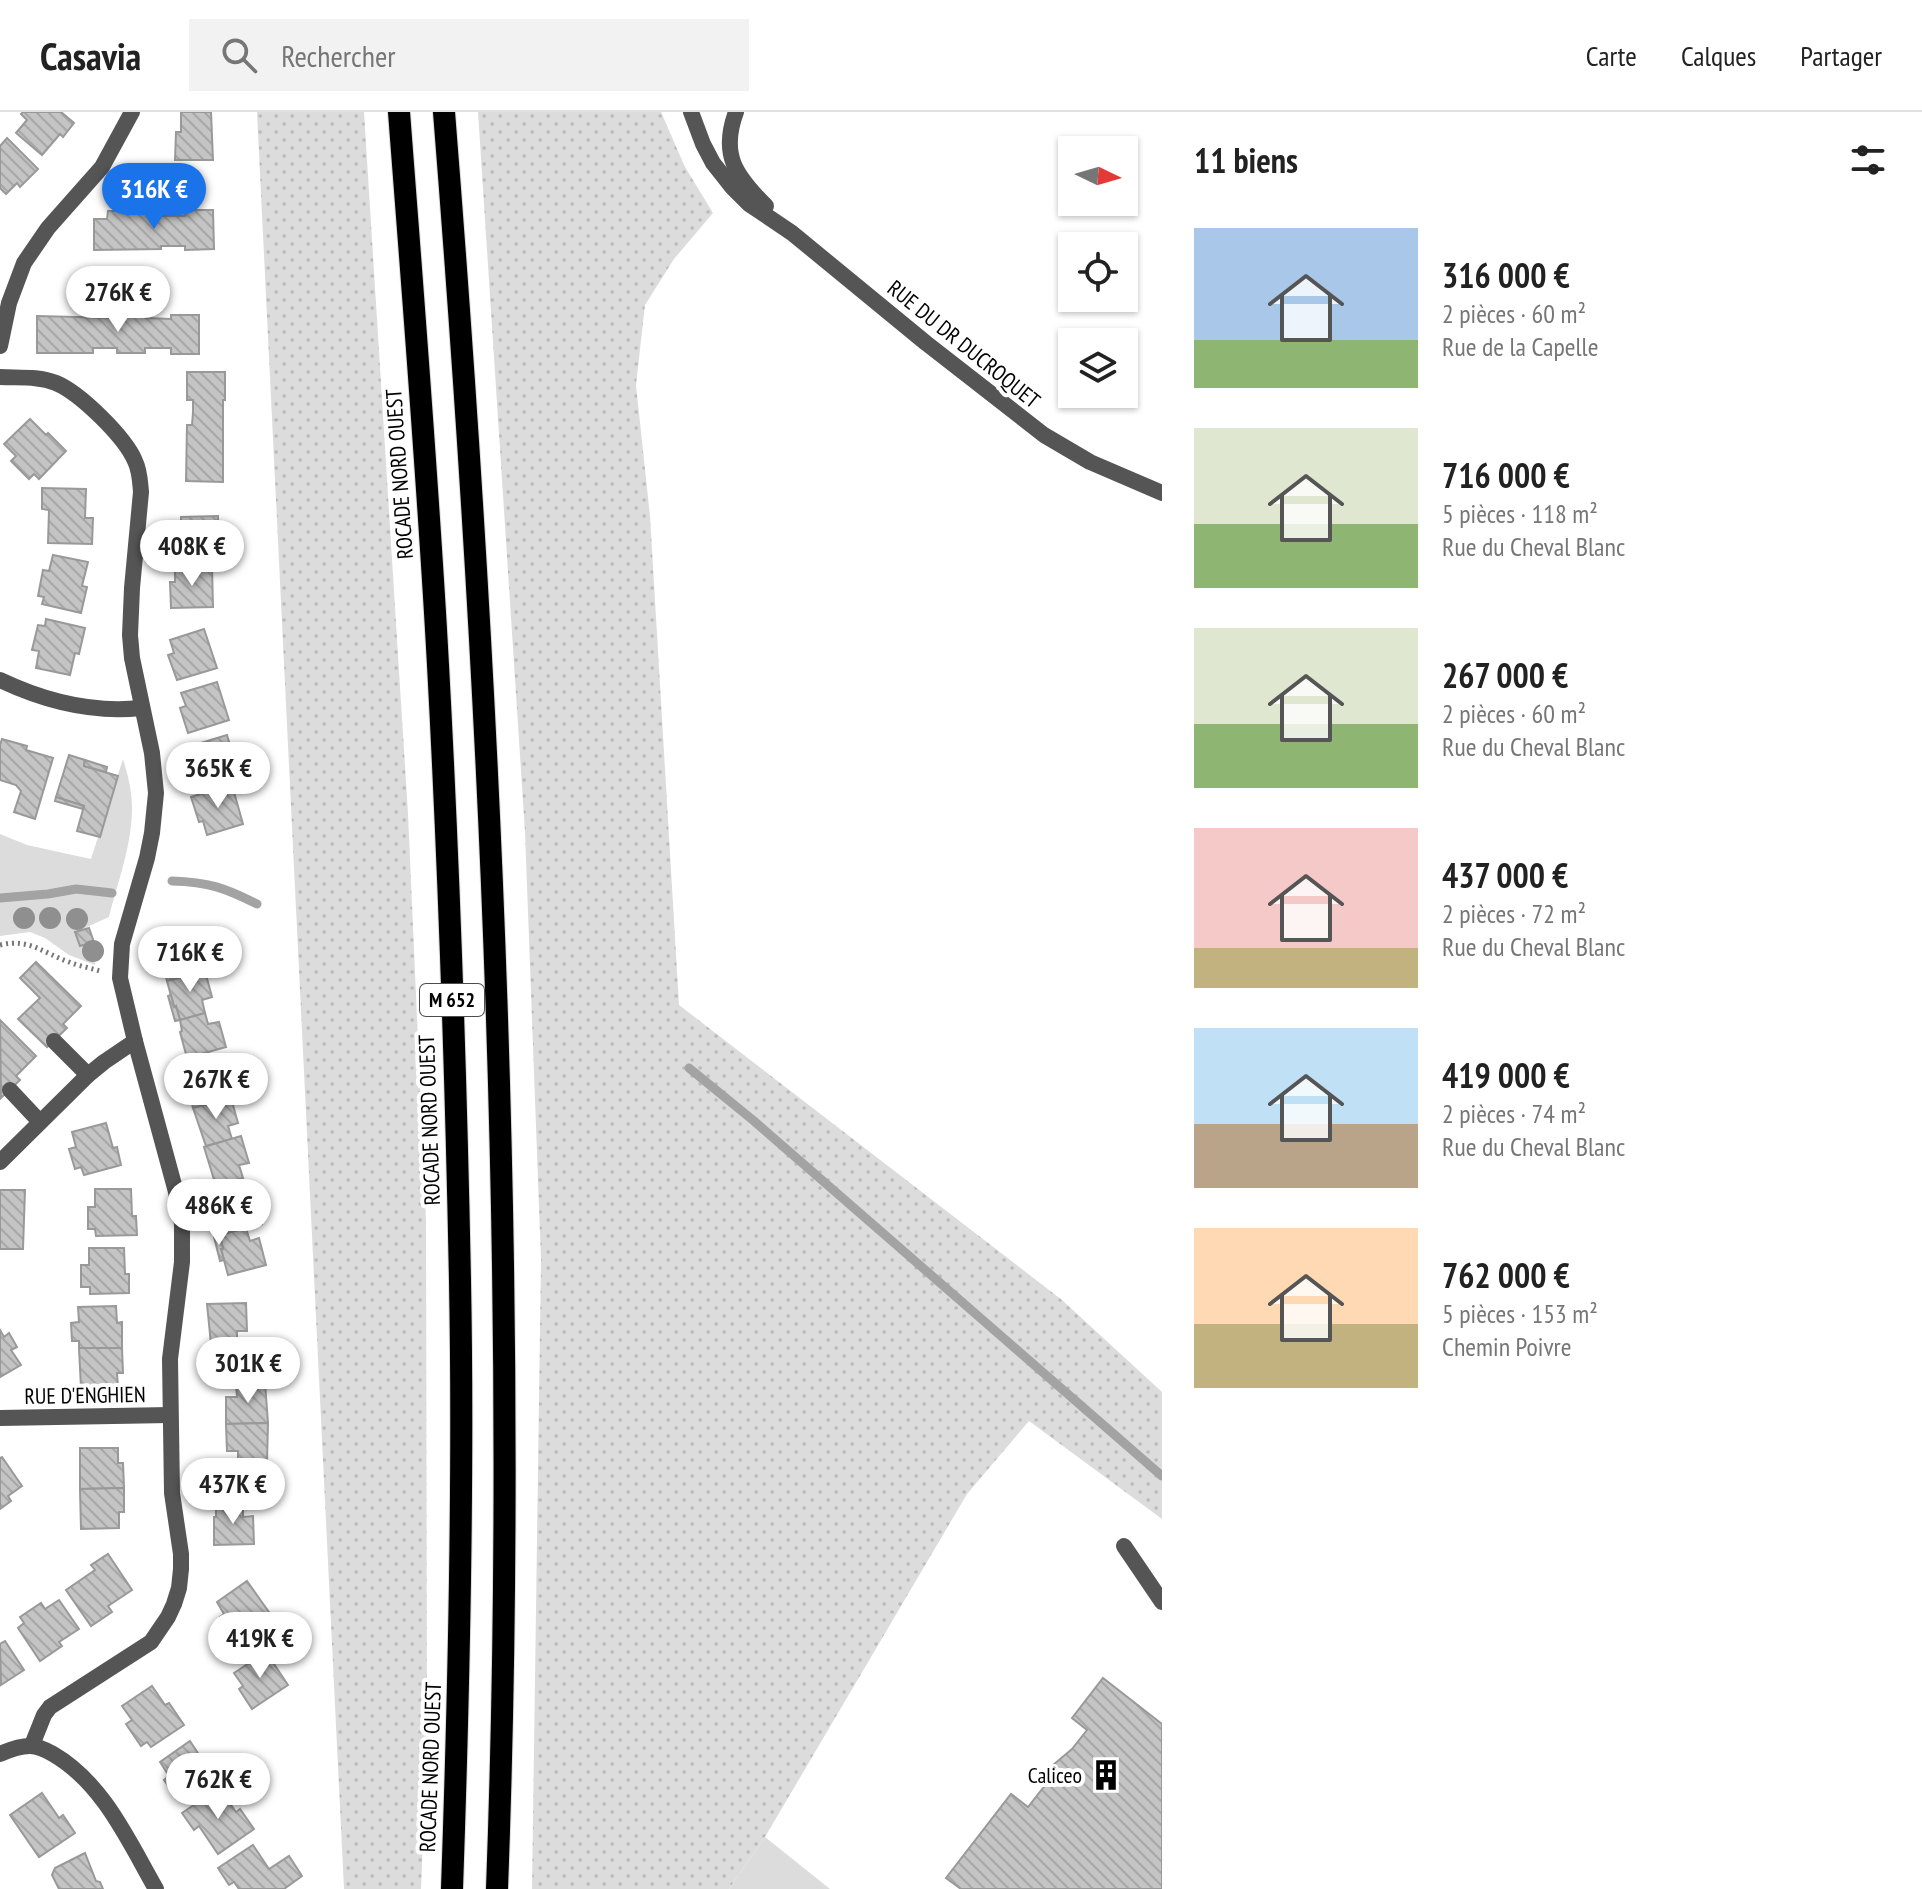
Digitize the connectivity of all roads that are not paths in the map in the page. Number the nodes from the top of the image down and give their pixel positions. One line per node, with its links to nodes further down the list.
1 (132, 112): 7 (street)
2 (399, 112): 25 (highway, ROCADE NORD OUEST / M 652)
3 (444, 112): 26 (highway, M 652)
4 (691, 112): 6 (street)
5 (736, 112): 6 (street)
6 (792, 233): 9 (street, RUE DU DR DUCROQUET)
7 (0, 346)
8 (0, 377): 11 (street)
9 (1162, 493)
10 (0, 680): 11 (street)
11 (141, 708): 13 (street)
12 (54, 1041): 14 (street)
13 (135, 1041): 14 (street); 18 (street)
14 (88, 1075): 16 (street)
15 (10, 1090): 16 (street)
16 (40, 1122): 17 (street)
17 (0, 1162)
18 (170, 1415): 19 (street, RUE D'ENGHIEN); 22 (street)
19 (0, 1418)
20 (1124, 1546): 21 (street)
21 (1162, 1602)
22 (32, 1745): 23 (street); 24 (street)
23 (0, 1754)
24 (156, 1889)
25 (452, 1889)
26 (497, 1889)

